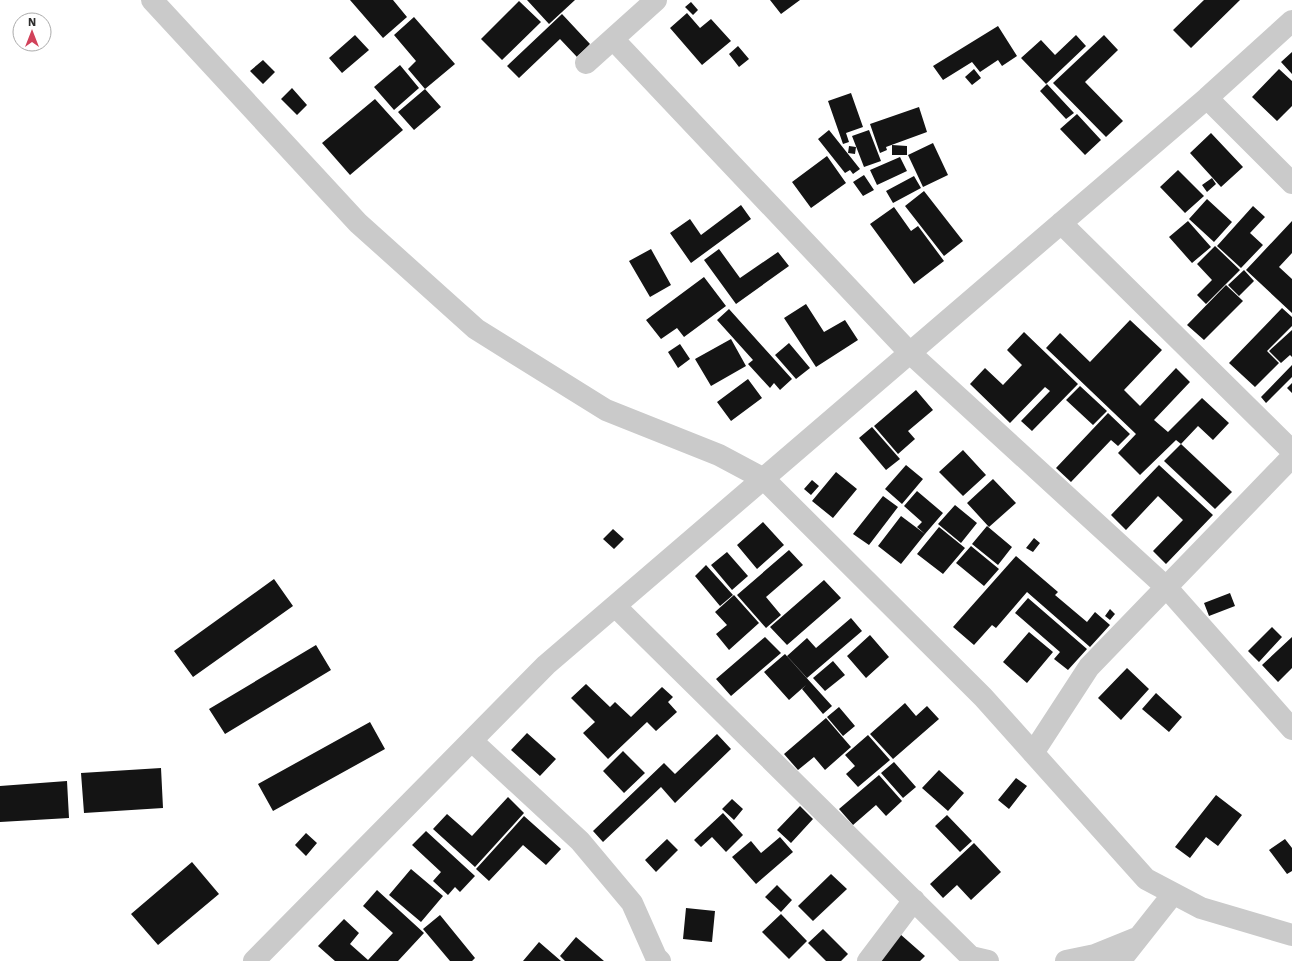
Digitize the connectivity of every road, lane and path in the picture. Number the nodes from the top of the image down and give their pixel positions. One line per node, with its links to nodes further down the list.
1 (152, 0): 12 (street)
2 (656, 0): 4 (street)
3 (1292, 21): 6 (street)
4 (612, 39): 5 (street); 9 (street)
5 (586, 63)
6 (1207, 98): 7 (street); 8 (street)
7 (1292, 183)
8 (1061, 223): 9 (street); 10 (street)
9 (910, 353): 12 (street); 13 (street)
10 (1292, 451)
11 (1292, 457): 13 (street)
12 (764, 478): 14 (street); 17 (street)
13 (1167, 588): 15 (street); 17 (street)
14 (616, 606): 16 (street); 19 (street)
15 (1292, 729)
16 (472, 741): 22 (street); 23 (street)
17 (1033, 753): 18 (street)
18 (1173, 894): 20 (street); 21 (street)
19 (914, 900): 24 (street); 25 (street)
20 (1292, 935)
21 (1139, 936): 26 (street); 27 (street)
22 (254, 961)
23 (660, 961)
24 (868, 961)
25 (988, 961)
26 (1066, 961)
27 (1120, 961)

